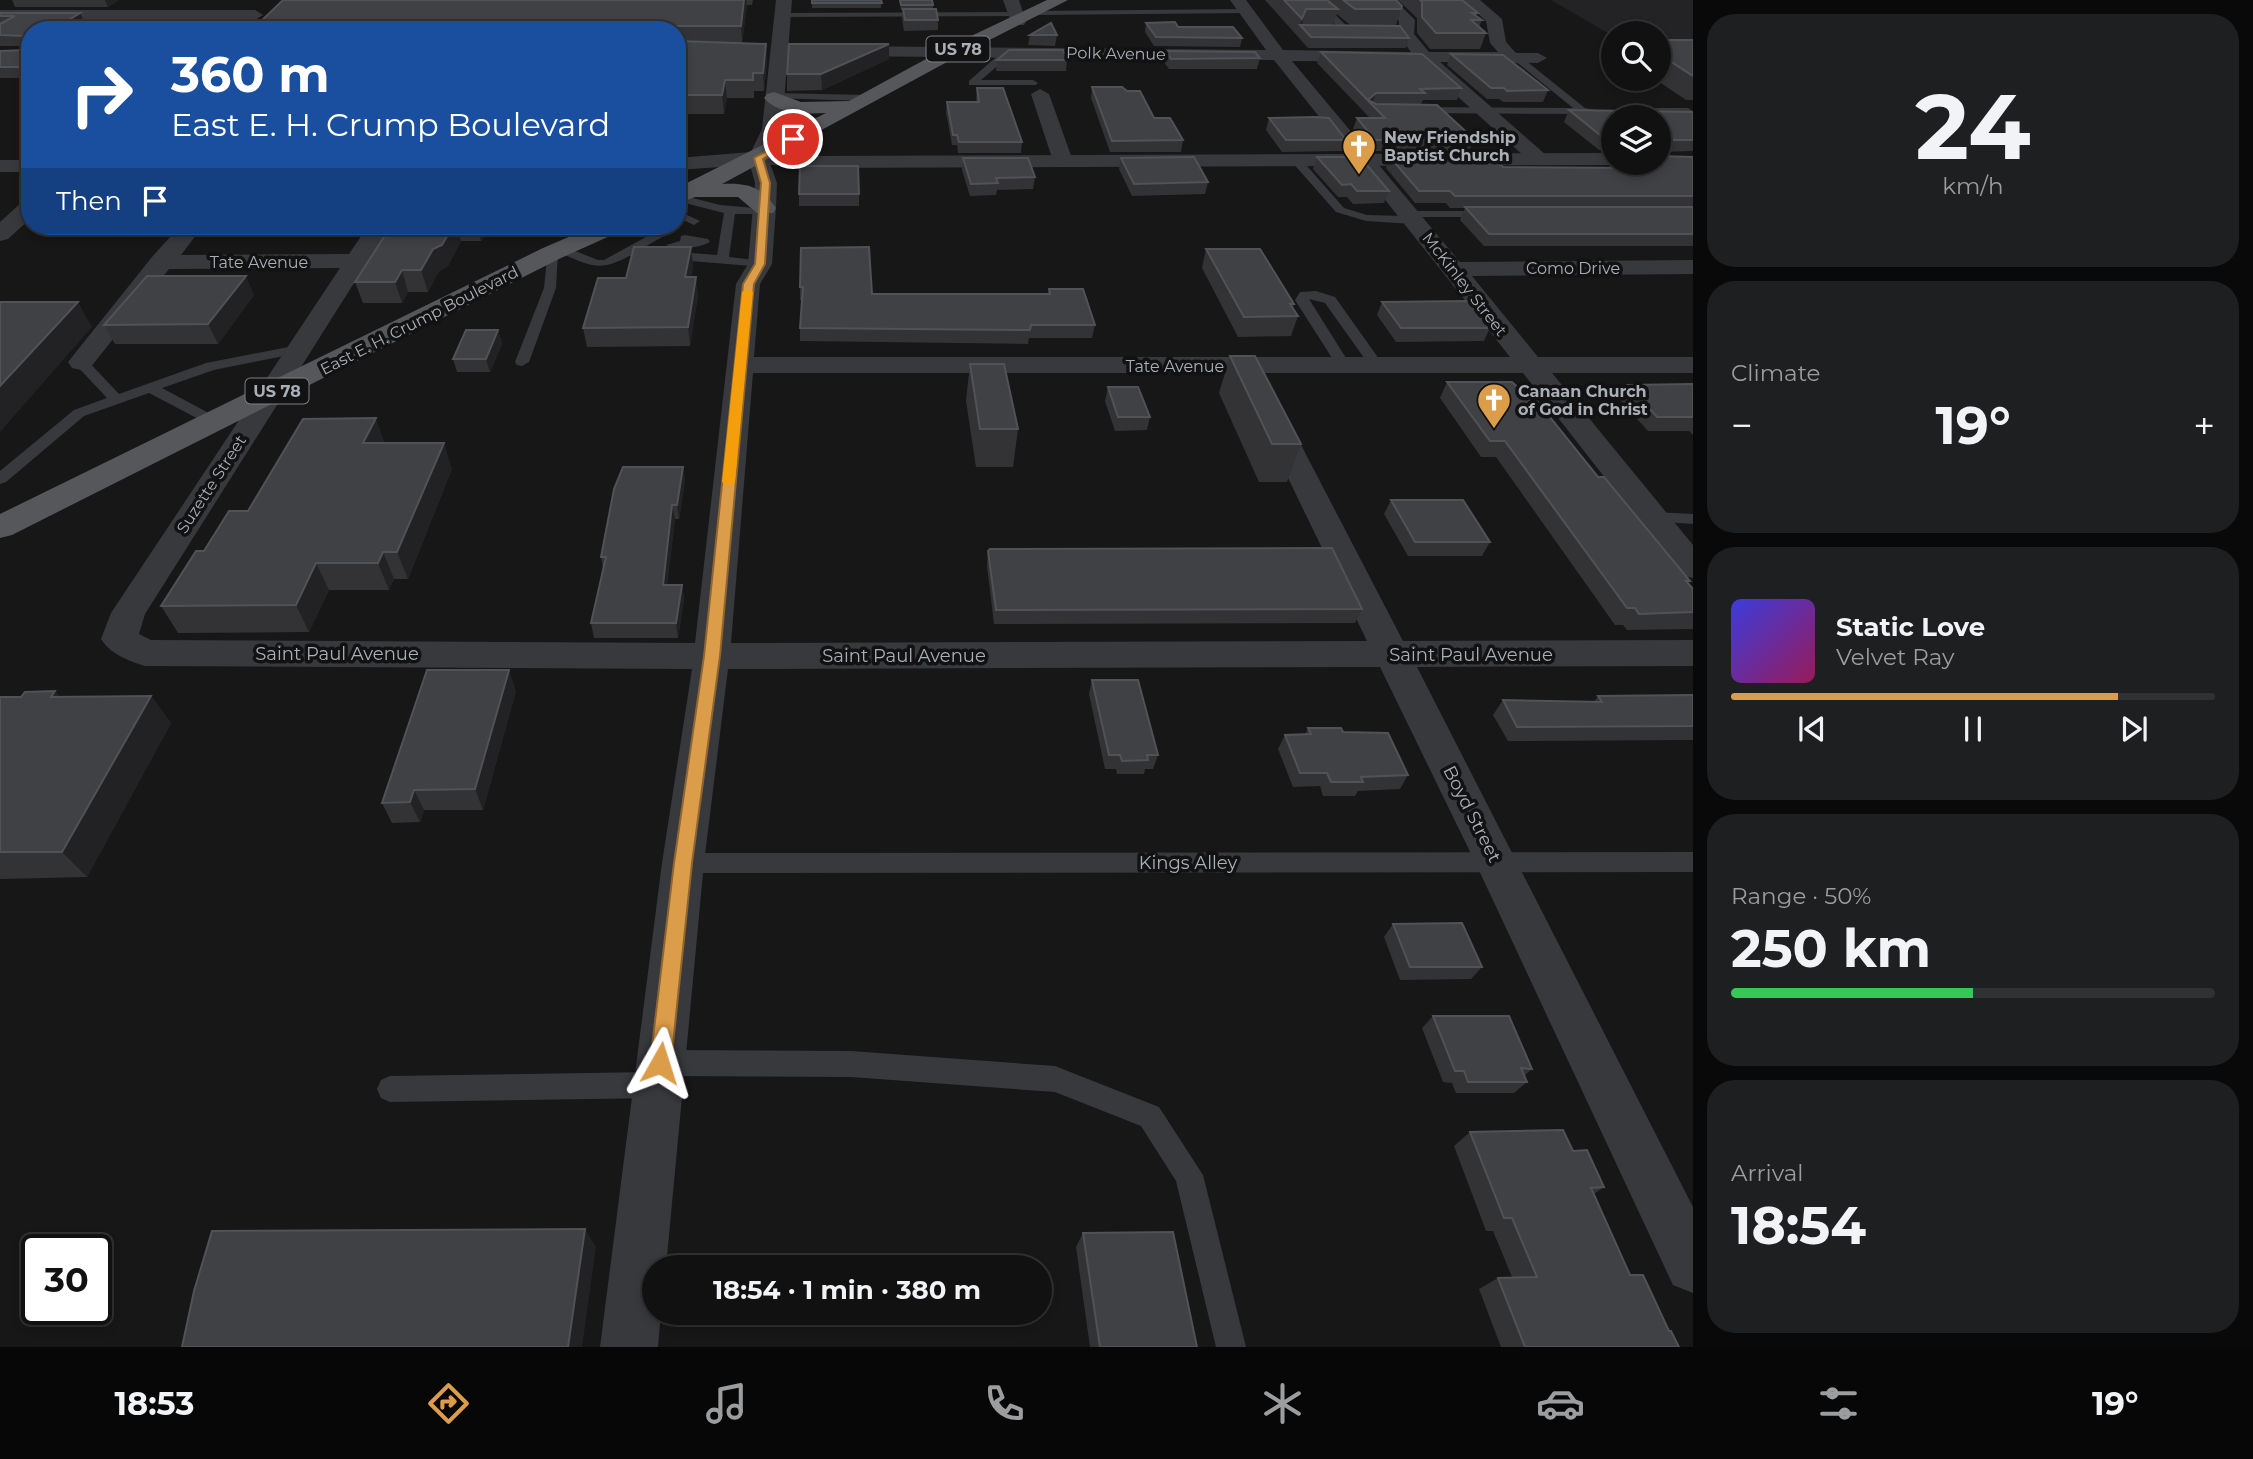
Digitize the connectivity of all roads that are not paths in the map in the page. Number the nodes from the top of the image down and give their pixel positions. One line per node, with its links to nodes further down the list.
1 (13, 0): 8 (street)
2 (1060, 0): 10 (main road, US 78)
3 (1386, 0): 20 (street)
4 (1471, 0): 21 (street)
5 (1318, 4): 14 (lane)
6 (1242, 6): 10 (lane); 19 (street, McKinley Street)
7 (784, 7): 9 (lane); 24 (street)
8 (0, 8)
9 (1015, 12): 10 (main road, US 78); 17 (main road, US 78)
10 (1036, 13)
11 (0, 15): 12 (street)
12 (248, 21)
13 (1336, 31): 14 (lane)
14 (1347, 31): 15 (lane)
15 (1359, 31)
16 (819, 51): 17 (street, Polk Avenue)
17 (954, 51): 18 (street, Polk Avenue); 25 (main road, US 78)
18 (1005, 51): 19 (street, Polk Avenue); 23 (lane)
19 (1279, 56): 20 (street, Polk Avenue); 34 (street, McKinley Street)
20 (1424, 57): 21 (street, Polk Avenue); 27 (street)
21 (1512, 58): 22 (street, Polk Avenue); 28 (lane)
22 (1538, 58)
23 (1037, 88): 37 (street)
24 (774, 97): 25 (main road); 32 (street)
25 (863, 101): 32 (main road, US 78)
26 (1400, 110): 27 (lane)
27 (1484, 110): 28 (lane); 35 (street)
28 (1583, 111): 29 (lane)
29 (1601, 111)
30 (1671, 111): 31 (lane)
31 (1688, 111)
32 (758, 158): 37 (street); 38 (street); 41 (main road, US 78); 45 (street)
33 (1295, 159): 34 (street); 37 (street); 48 (lane)
34 (1365, 159): 35 (street); 48 (street, McKinley Street)
35 (1539, 159): 36 (street)
36 (1601, 159)
37 (1063, 161)
38 (686, 163)
39 (0, 166): 40 (street)
40 (21, 166)
41 (686, 193)
42 (686, 195): 45 (main road)
43 (686, 199): 44 (lane)
44 (706, 208): 45 (lane); 49 (lane)
45 (753, 210): 56 (lane); 60 (street)
46 (21, 214): 51 (street)
47 (1504, 214): 48 (lane)
48 (1411, 217): 63 (street, McKinley Street)
49 (686, 227)
50 (686, 233): 56 (lane)
51 (0, 234)
52 (184, 235): 61 (street)
53 (373, 235): 59 (street, Suzette Street)
54 (592, 235): 57 (main road, East E. H. Crump Boulevard / US 78)
55 (673, 235): 58 (lane)
56 (725, 243): 60 (lane)
57 (556, 251): 58 (lane); 68 (lane); 76 (main road, East E. H. Crump Boulevard / US 78)
58 (627, 252): 60 (lane)
59 (357, 261): 61 (street, Tate Avenue); 66 (street, Suzette Street)
60 (741, 261): 69 (street)
61 (160, 262): 67 (street)
62 (1693, 267): 63 (street, Como Drive)
63 (1452, 269): 74 (street, McKinley Street)
64 (1358, 339): 65 (lane); 65 (lane); 73 (lane)
65 (1328, 340): 72 (lane)
66 (299, 349): 75 (lane); 76 (street, Suzette Street)
67 (81, 362): 77 (lane)
68 (522, 362)
69 (740, 365): 71 (street, Tate Avenue); 87 (street)
70 (1693, 365): 74 (street, Tate Avenue)
71 (1247, 366): 72 (street, Tate Avenue); 86 (street, Boyd Street)
72 (1344, 366): 73 (street, Tate Avenue)
73 (1377, 366): 74 (street, Tate Avenue)
74 (1529, 366): 80 (street, McKinley Street)
75 (150, 388): 77 (lane); 78 (lane)
76 (268, 396): 78 (main road, East E. H. Crump Boulevard / US 78); 84 (street, Suzette Street)
77 (117, 400): 79 (lane)
78 (215, 422): 82 (main road, East E. H. Crump Boulevard / US 78)
79 (0, 479)
80 (1653, 517): 81 (lane); 83 (street, McKinley Street)
81 (1693, 519)
82 (0, 527)
83 (1693, 567)
84 (119, 639): 87 (street, Saint Paul Avenue)
85 (1693, 653): 86 (street, Saint Paul Avenue)
86 (1390, 655): 87 (street, Saint Paul Avenue); 90 (street, Boyd Street)
87 (712, 656): 89 (street)
88 (1693, 862): 90 (lane, Kings Alley)
89 (683, 863): 90 (lane, Kings Alley); 91 (street)
90 (1497, 863): 93 (street, Boyd Street)
91 (659, 1074): 92 (lane); 94 (street); 95 (lane)
92 (390, 1089)
93 (1693, 1265)
94 (629, 1347)
95 (1231, 1347)

